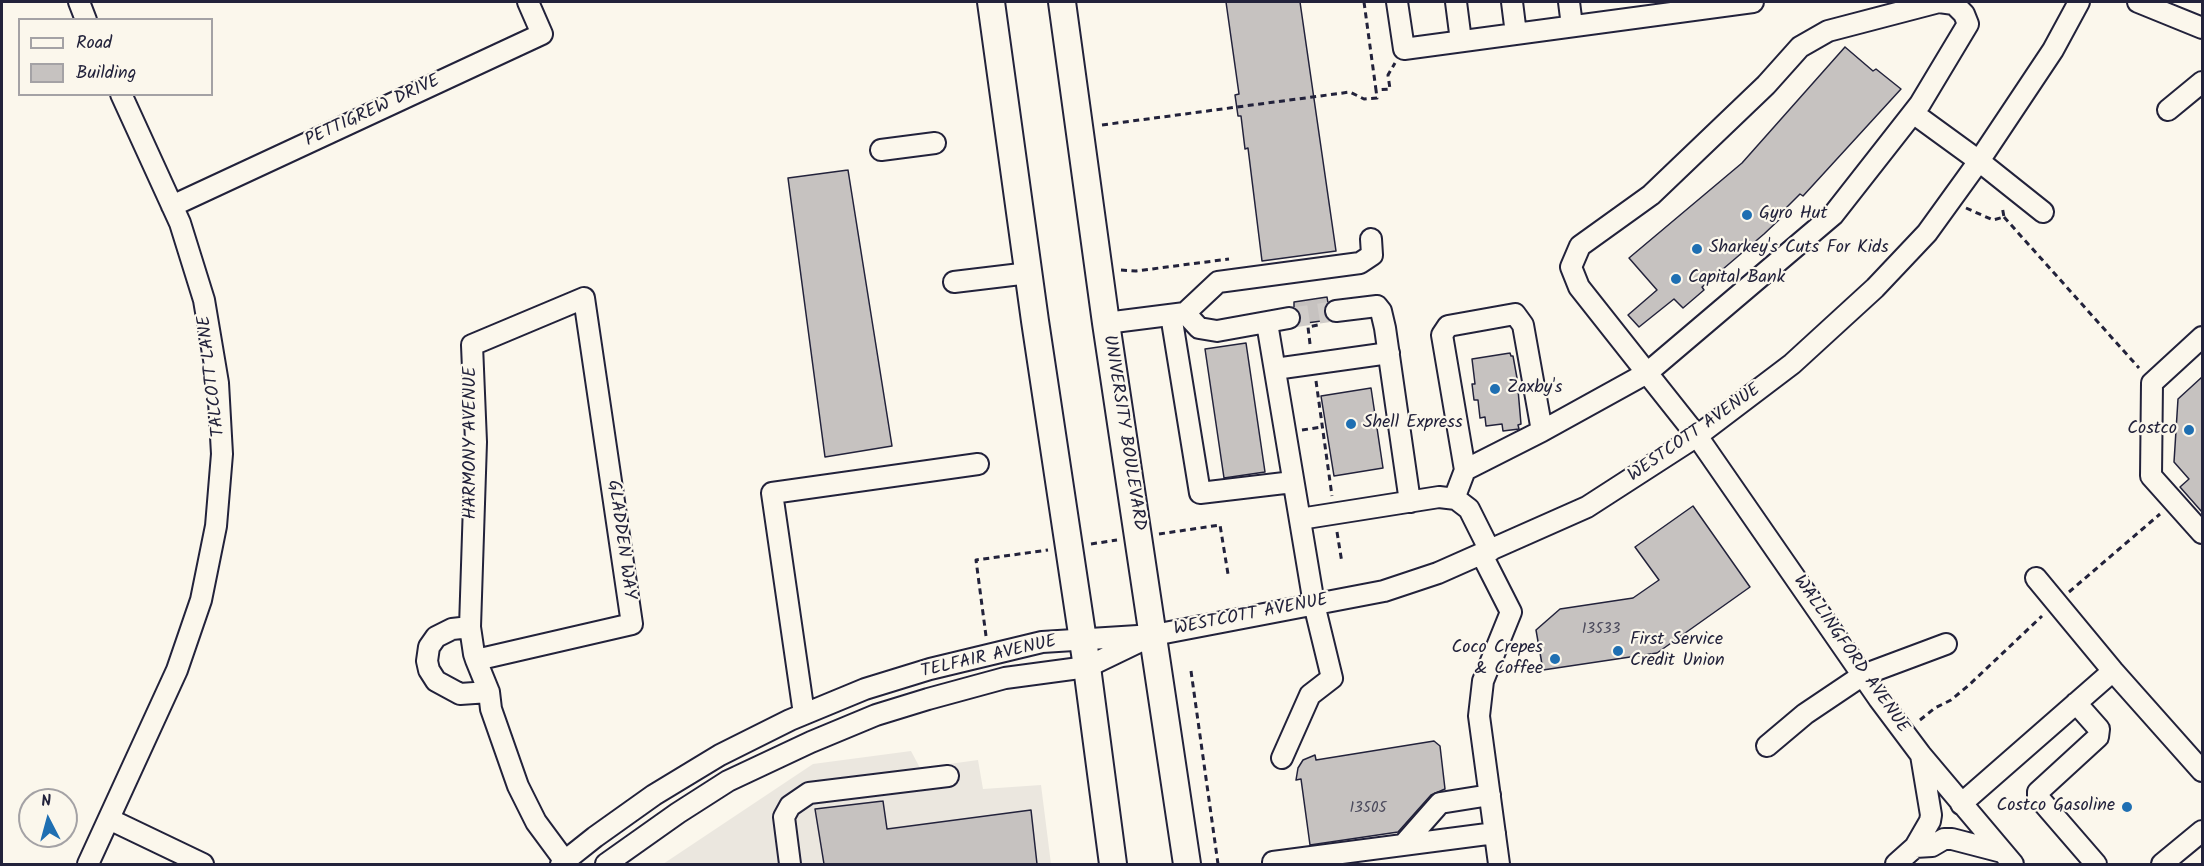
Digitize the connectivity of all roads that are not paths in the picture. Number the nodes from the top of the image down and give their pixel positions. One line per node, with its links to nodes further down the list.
1 (79, 2): 14 (street)
2 (528, 2): 26 (street, PETTIGREW DRIVE)
3 (991, 2): 29 (main road)
4 (1062, 2): 35 (main road, UNIVERSITY BOULEVARD)
5 (1397, 2): 18 (street)
6 (1456, 2): 18 (street)
7 (1512, 2): 17 (street)
8 (1569, 2): 15 (street)
9 (1753, 2): 12 (street)
10 (2079, 2): 25 (street, WESTCOTT AVENUE)
11 (2138, 2): 16 (street)
12 (1715, 4): 13 (street)
13 (1630, 10): 15 (street)
14 (85, 18)
15 (1572, 26): 17 (street)
16 (2202, 28)
17 (1516, 34): 18 (street)
18 (1461, 41)
19 (2202, 82): 21 (street)
20 (122, 96): 26 (street, TALCOTT LANE)
21 (2168, 110)
22 (1913, 113): 25 (street); 40 (street); 40 (street, WALLINGFORD AVENUE)
23 (935, 143): 24 (street)
24 (881, 150)
25 (1979, 162): 27 (street); 42 (street, WESTCOTT AVENUE)
26 (172, 206): 71 (street, TALCOTT LANE)
27 (2043, 212)
28 (1371, 239): 33 (street)
29 (1029, 273): 30 (street); 55 (main road)
30 (954, 282)
31 (584, 298): 53 (street, HARMONY AVENUE); 57 (street, GLADDEN WAY)
32 (1339, 310): 38 (street)
33 (1178, 314): 35 (street); 36 (street); 45 (street)
34 (1289, 318): 36 (street)
35 (1106, 323): 54 (main road, UNIVERSITY BOULEVARD)
36 (1267, 323): 39 (street)
37 (2202, 337): 49 (street)
38 (1389, 353): 39 (street); 47 (street)
39 (1275, 369): 45 (street)
40 (1647, 373): 41 (street); 42 (street, WALLINGFORD AVENUE)
41 (1542, 431): 44 (street); 44 (street)
42 (1697, 436): 50 (street, WESTCOTT AVENUE); 60 (street, WALLINGFORD AVENUE)
43 (978, 464): 63 (street)
44 (1465, 470): 46 (street)
45 (1293, 482): 48 (street)
46 (1454, 499): 47 (street); 50 (street)
47 (1410, 502): 48 (street)
48 (1300, 519): 52 (street)
49 (2202, 533)
50 (1486, 553): 52 (street, WESTCOTT AVENUE); 69 (street)
51 (2036, 578): 59 (street)
52 (1314, 604): 54 (street, WESTCOTT AVENUE); 66 (street)
53 (470, 627): 57 (street, HARMONY AVENUE); 61 (street)
54 (1154, 635): 55 (street, TELFAIR AVENUE); 58 (street, TELFAIR AVENUE); 84 (main road, UNIVERSITY BOULEVARD)
55 (1082, 640): 58 (main road); 63 (street, TELFAIR AVENUE)
56 (1946, 644): 60 (street)
57 (476, 660): 61 (street, HARMONY AVENUE)
58 (1087, 667): 81 (street, TELFAIR AVENUE); 83 (main road)
59 (2112, 671): 62 (street); 67 (street)
60 (1863, 675): 64 (street); 65 (street, WALLINGFORD AVENUE)
61 (489, 692): 80 (street, HARMONY AVENUE)
62 (2076, 703): 70 (street); 87 (street)
63 (804, 714): 80 (street, TELFAIR AVENUE)
64 (1767, 746)
65 (1921, 754): 70 (street, WALLINGFORD AVENUE); 75 (street)
66 (1282, 758)
67 (2202, 771)
68 (948, 776): 82 (street)
69 (1490, 795): 73 (street); 74 (street)
70 (1961, 804): 76 (street, WALLINGFORD AVENUE)
71 (109, 819): 78 (street, TALCOTT LANE); 79 (street)
72 (2202, 831): 88 (street)
73 (1495, 833): 74 (street); 85 (street)
74 (1403, 845): 77 (street)
75 (1915, 847): 76 (street); 86 (street)
76 (2008, 858)
77 (1273, 862)
78 (88, 864)
79 (203, 864)
80 (564, 864)
81 (606, 864)
82 (790, 864)
83 (1113, 864)
84 (1187, 864)
85 (1499, 864)
86 (1896, 864)
87 (2096, 864)
88 (2162, 864)

